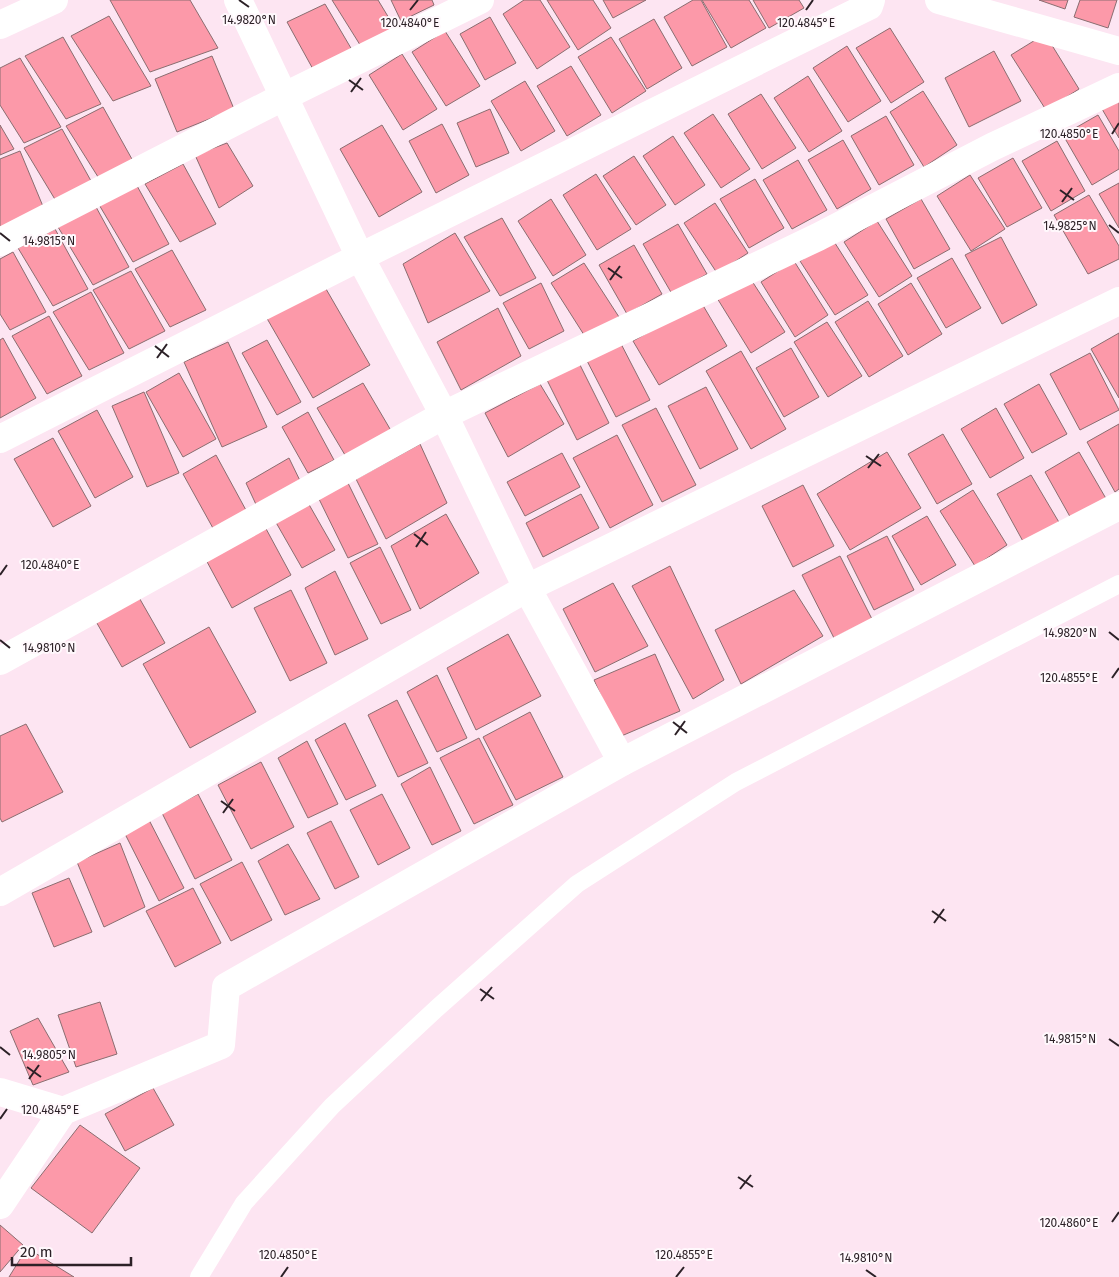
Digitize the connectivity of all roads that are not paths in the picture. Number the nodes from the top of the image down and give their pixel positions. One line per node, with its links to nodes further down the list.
1 (54, 0): 6 (street)
2 (238, 0): 9 (street)
3 (480, 0): 9 (street)
4 (939, 0): 7 (street)
5 (874, 2): 11 (street)
6 (0, 25)
7 (1119, 51)
8 (1119, 87): 13 (street)
9 (283, 97): 10 (street); 11 (street)
10 (0, 242)
11 (360, 257): 13 (street); 14 (street)
12 (1119, 301): 17 (street)
13 (444, 415): 17 (street); 18 (street)
14 (0, 439)
15 (1119, 506): 19 (street)
16 (1119, 584): 24 (lane)
17 (527, 588): 19 (street); 20 (street)
18 (0, 661)
19 (622, 762): 22 (street)
20 (0, 892)
21 (0, 1092): 22 (street)
22 (63, 1111): 23 (street)
23 (0, 1205)
24 (199, 1277)

